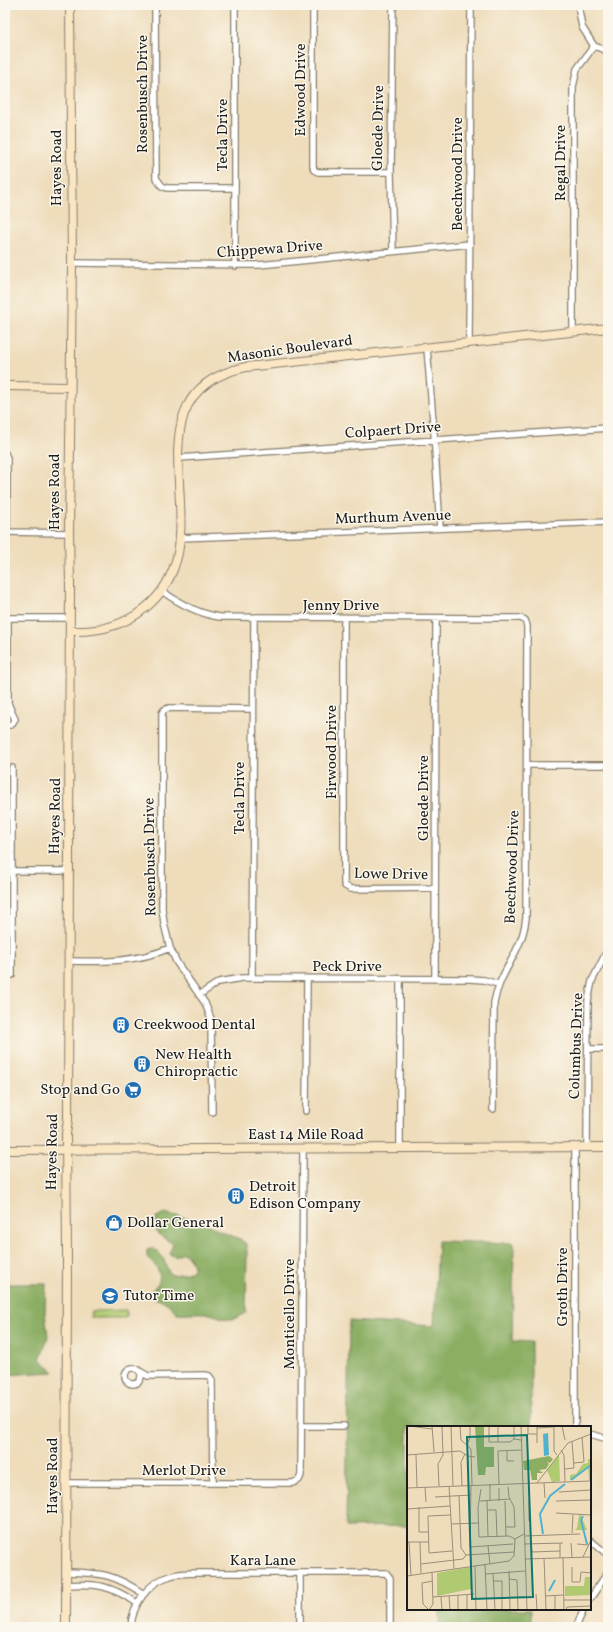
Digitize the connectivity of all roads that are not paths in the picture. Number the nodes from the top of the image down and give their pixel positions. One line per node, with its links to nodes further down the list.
1 (70, 5): 14 (street, Hayes Road)
2 (155, 5): 11 (street, Rosenbusch Drive)
3 (235, 5): 11 (street, Tecla Drive)
4 (313, 5): 10 (street, Edwood Drive)
5 (393, 5): 10 (street, Gloede Drive)
6 (470, 5): 12 (street, Beechwood Drive)
7 (578, 5): 8 (street)
8 (594, 46): 9 (street); 17 (street, Regal Drive)
9 (608, 51)
10 (391, 172): 13 (street, Gloede Drive)
11 (234, 188): 15 (street, Tecla Drive)
12 (470, 244): 13 (street, Chippewa Drive); 18 (street, Beechwood Drive)
13 (393, 251): 15 (street, Chippewa Drive)
14 (72, 264): 15 (street, Chippewa Drive); 21 (street, Hayes Road)
15 (235, 266)
16 (608, 328): 17 (street, Masonic Boulevard)
17 (573, 331): 18 (street, Masonic Boulevard)
18 (469, 343): 19 (street, Masonic Boulevard)
19 (427, 348): 23 (street); 25 (street, Masonic Boulevard)
20 (5, 386): 21 (street)
21 (69, 387): 29 (street, Hayes Road)
22 (608, 428): 23 (street, Colpaert Drive)
23 (435, 440): 25 (street, Colpaert Drive); 27 (street)
24 (5, 453): 28 (street)
25 (179, 458): 30 (street, Masonic Boulevard)
26 (608, 522): 27 (street, Murthum Avenue)
27 (440, 528): 30 (street, Murthum Avenue)
28 (6, 532): 29 (street)
29 (68, 533): 33 (street, Hayes Road)
30 (179, 538): 31 (street, Masonic Boulevard)
31 (162, 591): 34 (street, Jenny Drive); 38 (street, Masonic Boulevard)
32 (6, 618): 33 (street); 39 (street)
33 (70, 618): 38 (street, Hayes Road)
34 (254, 618): 35 (street, Jenny Drive); 40 (street, Tecla Drive)
35 (344, 618): 36 (street, Jenny Drive); 49 (street, Firwood Drive)
36 (436, 618): 37 (street, Jenny Drive); 50 (street, Gloede Drive)
37 (525, 620): 44 (street, Beechwood Drive)
38 (70, 631): 48 (street, Hayes Road)
39 (8, 703): 41 (street); 42 (street)
40 (252, 709): 51 (street, Rosenbusch Drive); 55 (street, Tecla Drive)
41 (5, 711): 42 (street)
42 (12, 713): 43 (street)
43 (5, 725)
44 (527, 765): 45 (street); 59 (street, Beechwood Drive)
45 (608, 765)
46 (12, 768): 47 (street)
47 (12, 871): 48 (street); 54 (street)
48 (69, 871): 53 (street, Hayes Road)
49 (345, 886): 50 (street, Lowe Drive)
50 (436, 888): 56 (street, Gloede Drive)
51 (170, 948): 53 (street); 60 (street, Rosenbusch Drive)
52 (608, 949): 61 (street, Columbus Drive)
53 (70, 961): 72 (street, Hayes Road)
54 (12, 975)
55 (252, 978): 57 (street, Peck Drive); 60 (street, Peck Drive)
56 (435, 978): 58 (street, Peck Drive); 59 (street, Peck Drive)
57 (307, 979): 58 (street, Peck Drive); 64 (street)
58 (400, 979): 69 (street)
59 (498, 984): 63 (street, Beechwood Drive)
60 (199, 995): 65 (street, Rosenbusch Drive)
61 (588, 1049): 62 (street); 67 (street, Columbus Drive)
62 (608, 1049)
63 (492, 1109)
64 (306, 1111)
65 (212, 1112)
66 (575, 1147): 67 (street, East 14 Mile Road); 69 (street, East 14 Mile Road); 78 (street, Groth Drive)
67 (587, 1147): 68 (street, East 14 Mile Road)
68 (608, 1147)
69 (400, 1148): 70 (street, East 14 Mile Road)
70 (303, 1149): 72 (street, East 14 Mile Road); 76 (street, Monticello Drive)
71 (5, 1150): 72 (street, East 14 Mile Road)
72 (66, 1150): 82 (street, Hayes Road)
73 (140, 1372): 74 (street); 75 (street); 75 (street)
74 (148, 1376): 75 (street); 83 (street)
75 (140, 1380)
76 (302, 1426): 77 (street); 81 (street, Monticello Drive)
77 (344, 1426)
78 (575, 1426)
79 (591, 1434): 80 (street)
80 (608, 1440)
81 (299, 1480): 83 (street, Merlot Drive)
82 (67, 1483): 83 (street, Merlot Drive); 86 (street, Hayes Road)
83 (213, 1483)
84 (591, 1541): 85 (street)
85 (608, 1555)
86 (67, 1572): 89 (street); 90 (street, Hayes Road)
87 (608, 1572): 93 (street)
88 (300, 1573): 92 (street, Kara Lane); 98 (street); 99 (street, Kara Lane)
89 (122, 1581): 91 (street); 92 (street)
90 (66, 1585): 91 (street); 96 (street, Hayes Road)
91 (117, 1590): 94 (street)
92 (144, 1594): 94 (street, Kara Lane)
93 (591, 1598)
94 (137, 1602): 97 (street)
95 (584, 1610): 100 (street)
96 (66, 1627)
97 (131, 1627)
98 (300, 1627)
99 (390, 1627)
100 (576, 1627)

